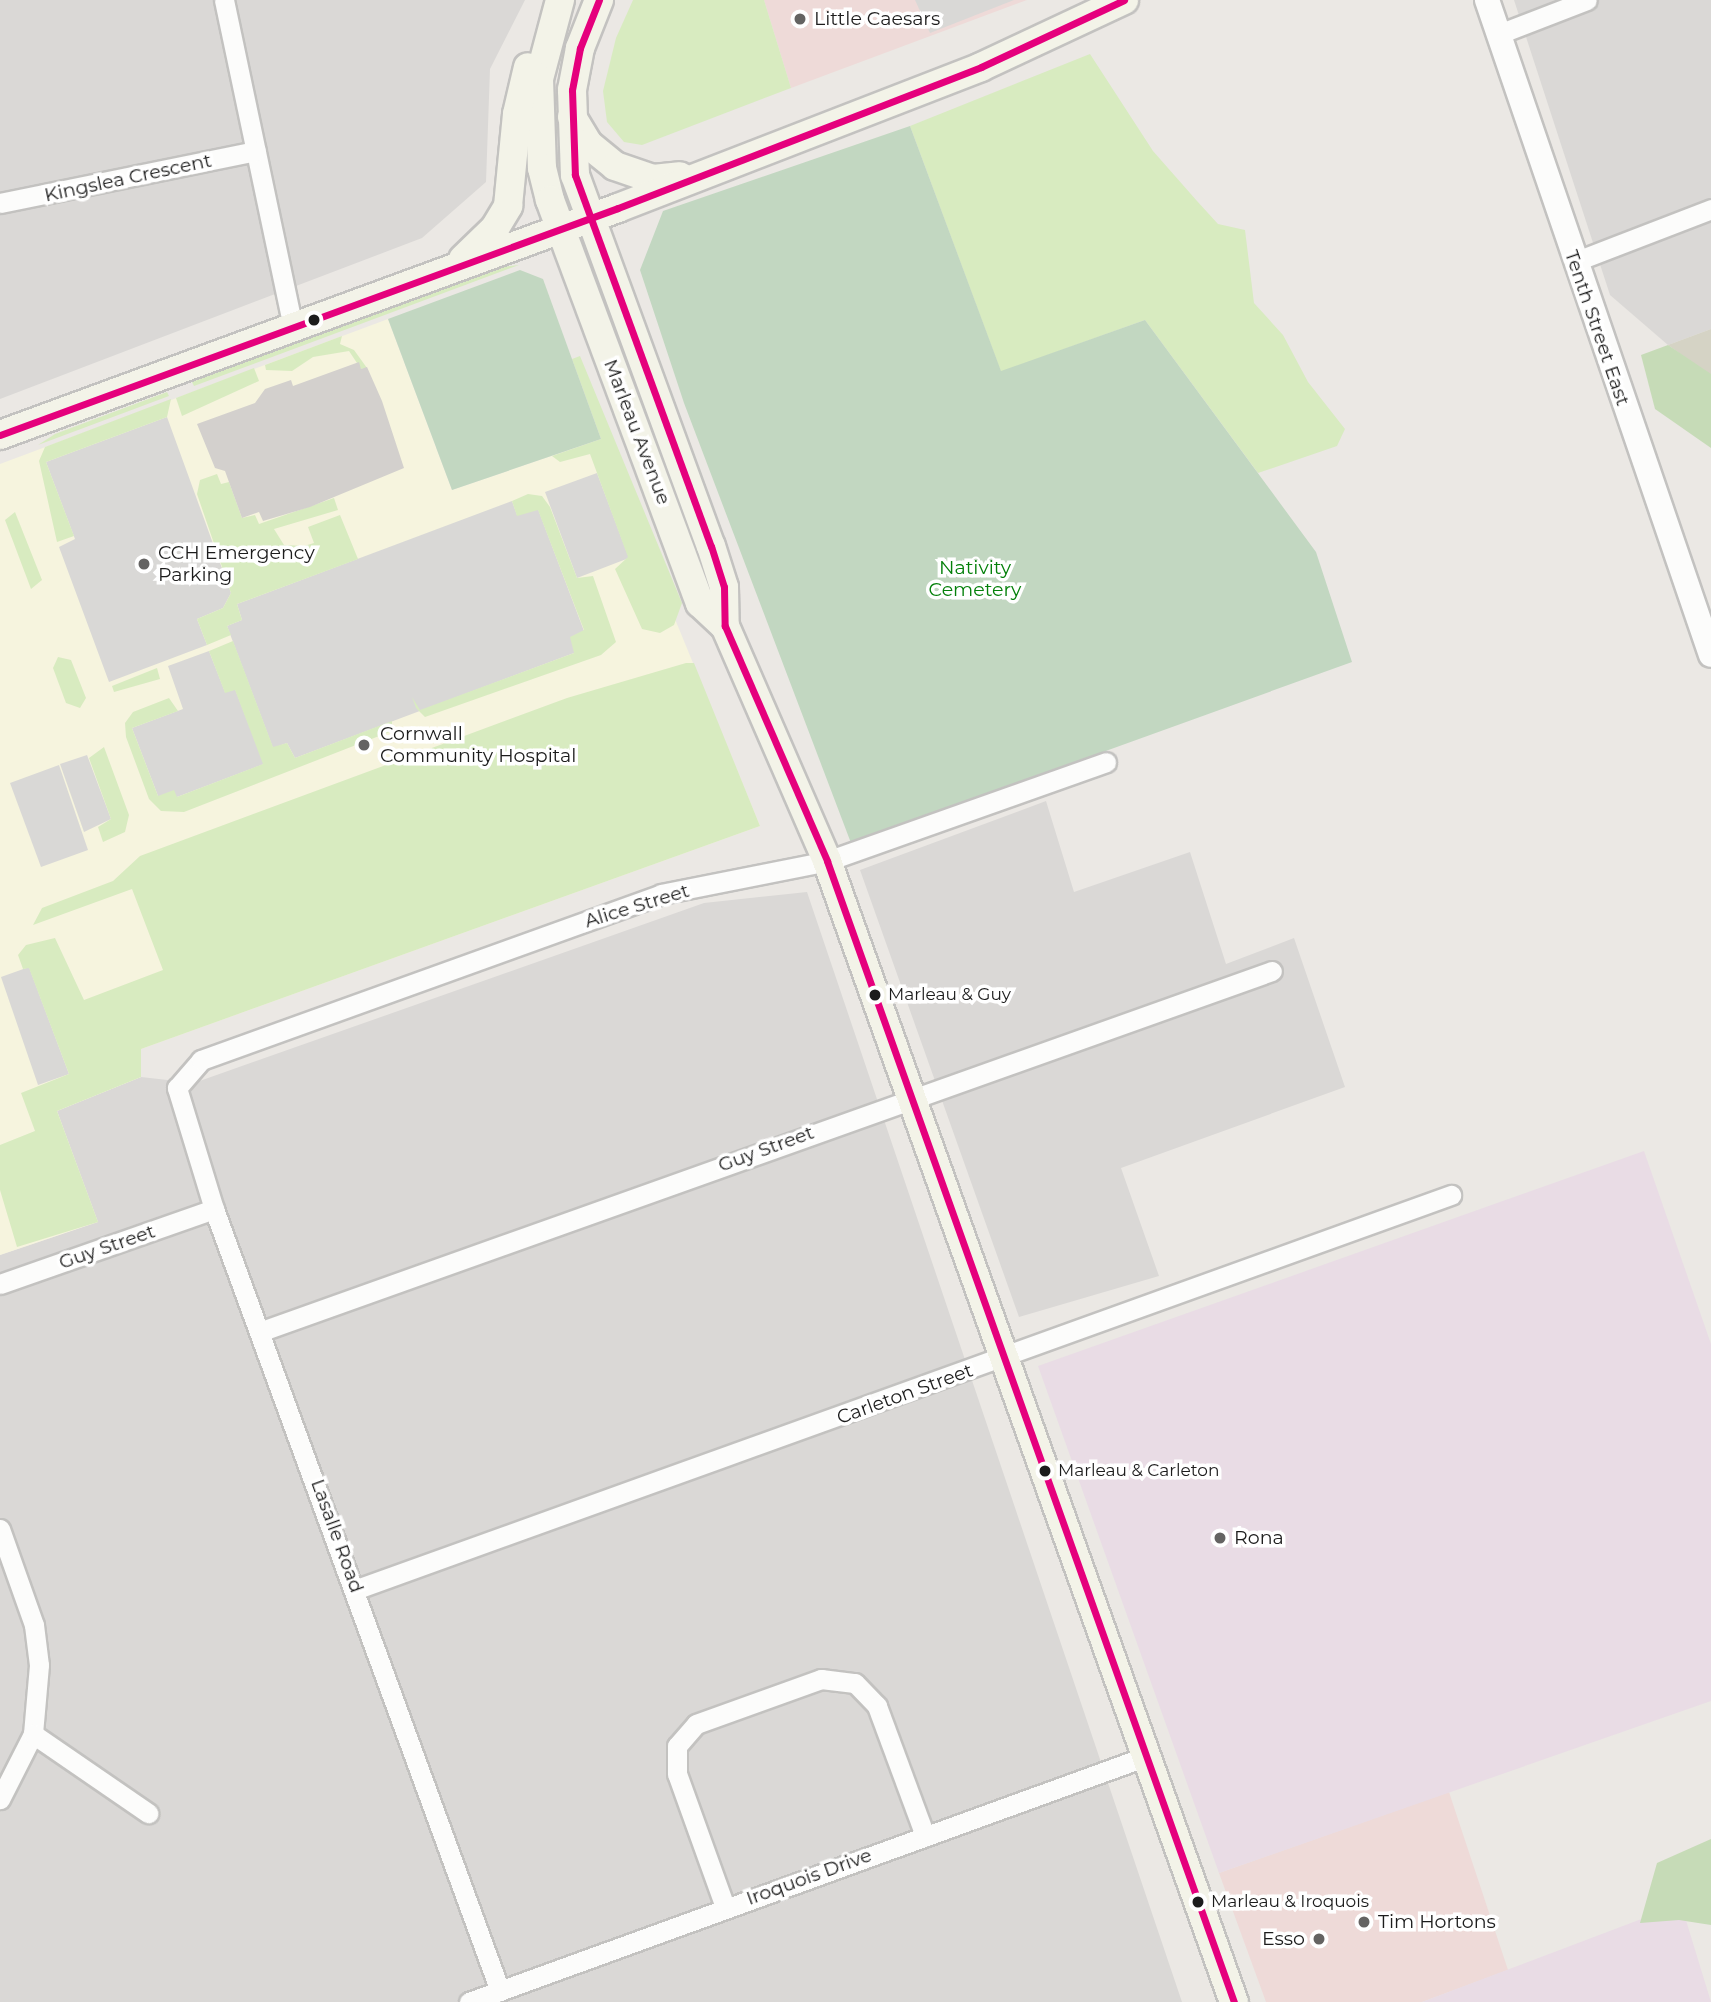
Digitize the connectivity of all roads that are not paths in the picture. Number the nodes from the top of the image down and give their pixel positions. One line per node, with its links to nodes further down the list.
1 (224, 0): 9 (street)
2 (598, 0): 8 (main road, Marleau Avenue)
3 (1124, 0): 10 (main road)
4 (1487, 0): 7 (street, Tenth Street East)
5 (1587, 0): 7 (street)
6 (558, 4): 14 (main road, Marleau Avenue); 16 (main road)
7 (1499, 34): 15 (street, Tenth Street East)
8 (571, 114): 10 (main road); 13 (main road, Marleau Avenue)
9 (256, 151): 11 (street, Kingslea Crescent); 17 (street)
10 (710, 170): 13 (main road)
11 (0, 203)
12 (1711, 209): 15 (street)
13 (592, 218): 14 (main road); 19 (main road, Marleau Avenue)
14 (561, 230): 16 (main road); 19 (main road, Marleau Avenue)
15 (1574, 262): 20 (street, Tenth Street East)
16 (458, 265): 17 (main road)
17 (293, 327): 18 (main road)
18 (0, 435)
19 (724, 626): 22 (main road, Marleau Avenue)
20 (1711, 654)
21 (1106, 762): 22 (street, Alice Street)
22 (827, 861): 24 (street, Alice Street); 25 (main road, Marleau Avenue)
23 (1272, 971): 25 (street, Guy Street)
24 (183, 1082): 27 (street, Lasalle Road)
25 (909, 1098): 29 (street, Guy Street); 30 (main road, Marleau Avenue)
26 (1451, 1195): 30 (street, Carleton Street)
27 (214, 1209): 28 (street, Guy Street); 29 (street, Lasalle Road)
28 (0, 1284)
29 (262, 1331): 32 (street, Lasalle Road)
30 (1004, 1359): 32 (street, Carleton Street); 34 (main road, Marleau Avenue)
31 (0, 1529): 33 (street)
32 (357, 1589): 39 (street, Lasalle Road)
33 (33, 1734): 35 (street); 36 (street)
34 (1150, 1755): 37 (street, Iroquois Drive); 41 (main road, Marleau Avenue)
35 (0, 1799)
36 (148, 1813)
37 (925, 1836): 38 (street, Iroquois Drive); 38 (street)
38 (725, 1907): 39 (street, Iroquois Drive)
39 (500, 1991): 40 (street, Iroquois Drive)
40 (469, 2002)
41 (1234, 2002)

